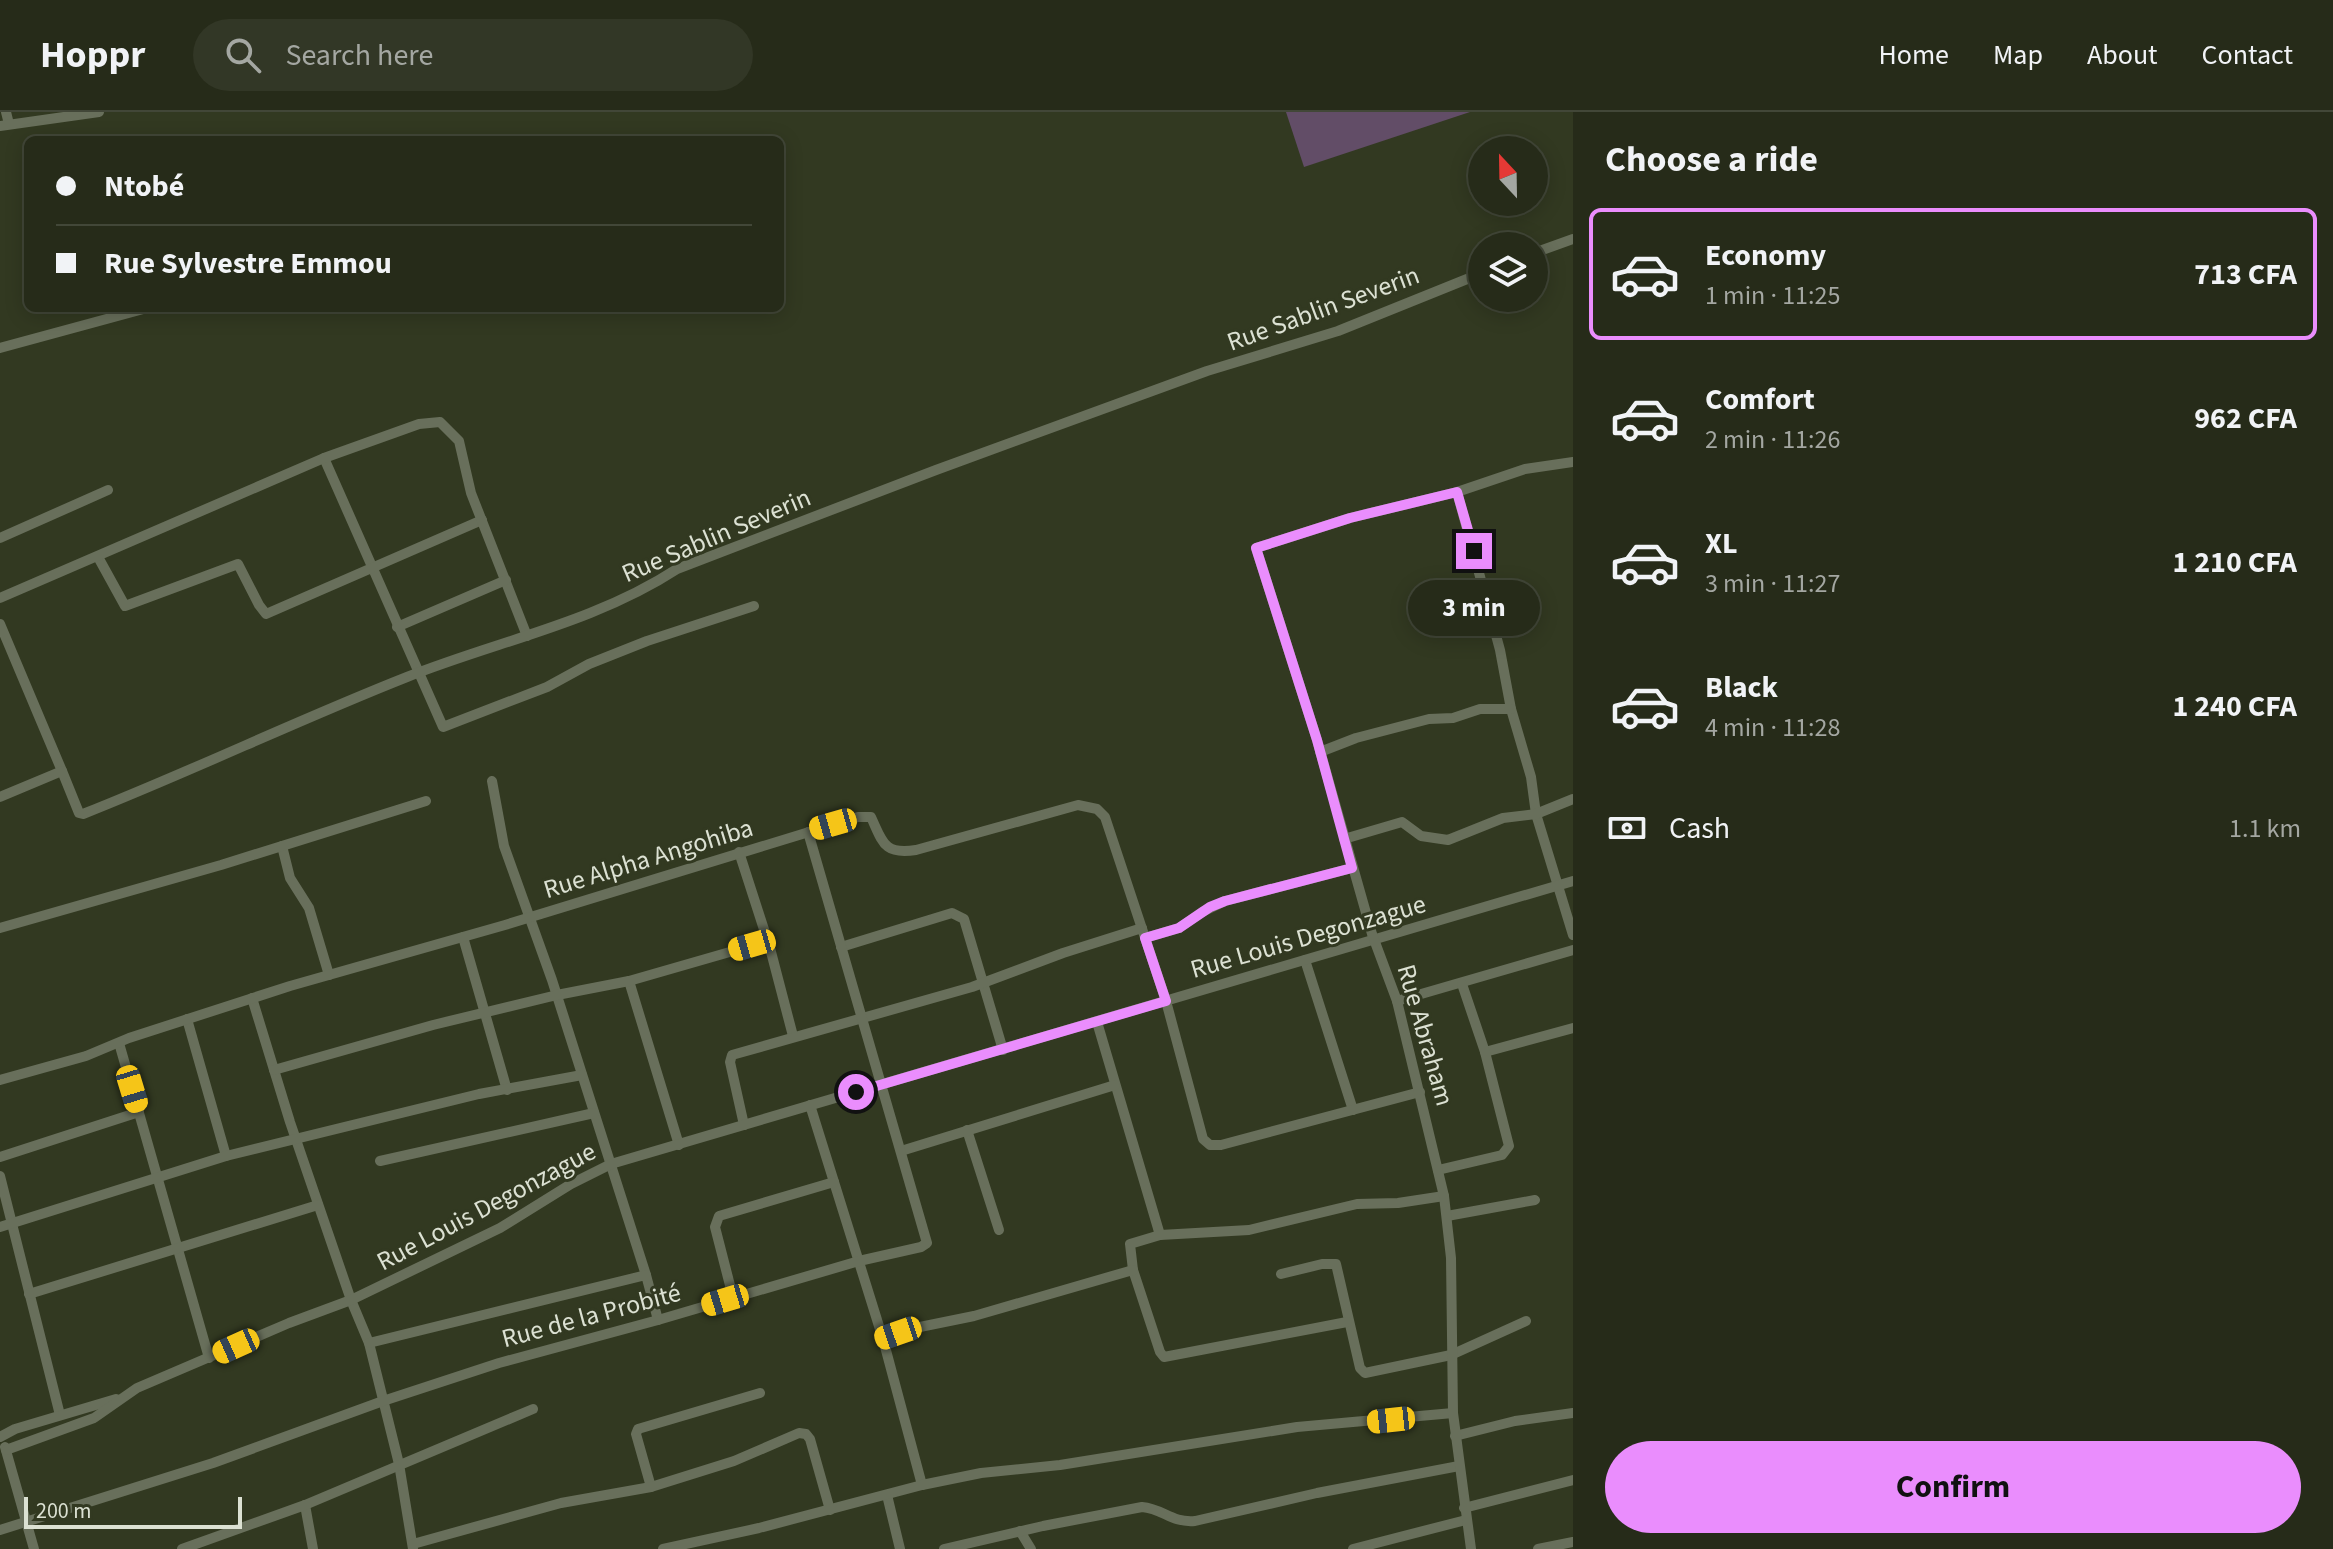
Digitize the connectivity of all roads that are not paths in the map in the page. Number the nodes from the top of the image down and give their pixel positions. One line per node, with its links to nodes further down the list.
1 (6, 112): 3 (street)
2 (99, 112): 3 (street)
3 (5, 125)
4 (1573, 239): 5 (street)
5 (1548, 248)
6 (1468, 279): 22 (street, Rue Sablin Severin)
7 (132, 312): 8 (street)
8 (0, 348)
9 (324, 458): 13 (street); 15 (street); 16 (street)
10 (1573, 462): 12 (street)
11 (108, 490): 14 (street)
12 (1457, 492): 24 (street); 25 (street, Rue Abraham)
13 (482, 520): 16 (street); 17 (street)
14 (0, 538)
15 (98, 557): 16 (street); 18 (street)
16 (371, 567): 21 (street)
17 (506, 580): 21 (street); 22 (street)
18 (0, 598)
19 (754, 606): 23 (street)
20 (0, 624): 26 (street)
21 (397, 627): 23 (street)
22 (527, 636): 23 (street, Rue Sablin Severin)
23 (417, 673): 26 (street, Rue Sablin Severin)
24 (1511, 709): 25 (street); 31 (street)
25 (1320, 752): 33 (street, Rue Abraham)
26 (62, 771): 28 (street)
27 (492, 781): 39 (street)
28 (0, 797)
29 (1573, 799): 31 (street)
30 (426, 801): 34 (street)
31 (1536, 814): 33 (street); 38 (street)
32 (808, 832): 35 (street, Rue Alpha Angohiba); 41 (street, Rue Alpha Angohiba); 46 (street, Rue de la Probité)
33 (1344, 839): 36 (street, Rue Abraham)
34 (282, 846): 40 (street); 49 (street)
35 (739, 852): 39 (street, Rue Alpha Angohiba); 45 (street)
36 (1352, 868): 41 (street); 44 (street, Rue Abraham)
37 (1573, 881): 38 (street, Rue Louis Degonzague)
38 (1558, 885): 42 (street); 44 (street, Rue Louis Degonzague)
39 (531, 917): 43 (street, Rue Alpha Angohiba); 53 (street)
40 (0, 928)
41 (1143, 933): 51 (street); 55 (street, Rue Alpha Angohiba)
42 (1573, 935)
43 (463, 937): 49 (street, Rue Alpha Angohiba); 57 (street)
44 (1374, 939): 48 (street, Rue Louis Degonzague); 56 (street, Rue Abraham)
45 (768, 941): 50 (street); 62 (street)
46 (841, 947): 51 (street); 58 (street, Rue de la Probité)
47 (1573, 950): 52 (street)
48 (1305, 960): 55 (street, Rue Louis Degonzague); 74 (street)
49 (329, 975): 54 (street, Rue Alpha Angohiba)
50 (629, 981): 53 (street); 80 (street)
51 (985, 981): 58 (street); 64 (street)
52 (1462, 984): 56 (street); 65 (street)
53 (557, 995): 57 (street); 67 (street)
54 (252, 998): 59 (street, Rue Alpha Angohiba); 66 (street)
55 (1166, 1001): 60 (street, Rue Louis Degonzague); 74 (street, Rue Alpha Angohiba)
56 (1397, 1001): 72 (street, Rue Abraham)
57 (484, 1013): 66 (street); 71 (street)
58 (861, 1017): 62 (street); 69 (street, Rue de la Probité)
59 (187, 1019): 63 (street, Rue Alpha Angohiba); 82 (street)
60 (1097, 1022): 64 (street, Rue Louis Degonzague); 70 (street)
61 (1573, 1028): 65 (street)
62 (793, 1036): 77 (street)
63 (119, 1043): 68 (street, Rue Alpha Angohiba); 75 (street)
64 (1003, 1050): 69 (street, Rue Louis Degonzague)
65 (1485, 1052): 86 (street)
66 (274, 1070): 79 (street)
67 (582, 1075): 71 (street); 76 (street)
68 (0, 1080)
69 (881, 1085): 73 (street, Rue Louis Degonzague); 81 (street, Rue de la Probité)
70 (1115, 1085): 78 (street); 96 (street)
71 (507, 1090): 79 (street)
72 (1420, 1092): 74 (street); 86 (street, Rue Abraham)
73 (810, 1105): 77 (street, Rue Louis Degonzague); 89 (street)
74 (1353, 1110)
75 (139, 1112): 83 (street); 88 (street)
76 (594, 1113): 84 (street); 85 (street)
77 (744, 1125): 80 (street, Rue Louis Degonzague)
78 (967, 1130): 81 (street); 95 (street)
79 (296, 1140): 82 (street); 92 (street)
80 (679, 1145): 85 (street, Rue Louis Degonzague)
81 (901, 1151): 98 (street, Rue de la Probité)
82 (226, 1156): 88 (street)
83 (0, 1157)
84 (380, 1161)
85 (611, 1164): 101 (street); 104 (street, Rue Louis Degonzague)
86 (1438, 1170): 90 (street, Rue Abraham)
87 (0, 1176): 94 (street)
88 (158, 1178): 94 (street); 97 (street)
89 (834, 1182): 98 (street); 103 (street)
90 (1444, 1196): 93 (street, Rue Abraham); 96 (street)
91 (1535, 1200): 93 (street)
92 (318, 1205): 97 (street); 104 (street)
93 (1447, 1216): 110 (street, Rue Abraham)
94 (5, 1226): 102 (street)
95 (999, 1230)
96 (1160, 1235): 99 (street)
97 (177, 1246): 102 (street); 111 (street)
98 (859, 1261): 103 (street, Rue de la Probité); 108 (street)
99 (1133, 1270): 107 (street); 108 (street)
100 (1281, 1274): 107 (street)
101 (646, 1275): 105 (street); 109 (street)
102 (29, 1294): 118 (street)
103 (733, 1297): 105 (street, Rue de la Probité)
104 (351, 1300): 109 (street); 111 (street, Rue Louis Degonzague)
105 (658, 1320): 114 (street, Rue de la Probité)
106 (1526, 1321): 110 (street)
107 (1347, 1322): 110 (street)
108 (883, 1339): 125 (street)
109 (369, 1343): 114 (street)
110 (1451, 1355): 116 (street, Rue Abraham)
111 (209, 1358): 113 (street, Rue Louis Degonzague)
112 (760, 1393): 126 (street)
113 (122, 1397): 118 (street); 121 (street, Rue Louis Degonzague)
114 (383, 1401): 122 (street); 132 (street, Rue de la Probité)
115 (533, 1409): 122 (street)
116 (1453, 1413): 120 (street, Rue Abraham); 125 (street)
117 (1573, 1413): 120 (street)
118 (60, 1415): 119 (street)
119 (0, 1435): 121 (street)
120 (1455, 1436): 123 (street, Rue Abraham)
121 (6, 1450): 132 (street)
122 (399, 1464): 128 (street); 136 (street)
123 (1459, 1466): 129 (street, Rue Abraham); 134 (street)
124 (1573, 1480): 129 (street)
125 (922, 1485): 127 (street)
126 (651, 1487): 130 (street); 136 (street)
127 (887, 1495): 130 (street); 141 (street)
128 (305, 1505): 138 (street); 139 (street)
129 (1464, 1508): 131 (street, Rue Abraham)
130 (830, 1510): 140 (street)
131 (1466, 1520): 144 (street); 145 (street, Rue Abraham)
132 (25, 1521): 133 (street, Rue de la Probité); 137 (street)
133 (0, 1530)
134 (1020, 1531): 142 (street); 143 (street)
135 (1573, 1542): 146 (street)
136 (413, 1546)
137 (34, 1549)
138 (182, 1549)
139 (313, 1549)
140 (663, 1549)
141 (900, 1549)
142 (944, 1549)
143 (1031, 1549)
144 (1353, 1549)
145 (1471, 1549)
146 (1538, 1549)

